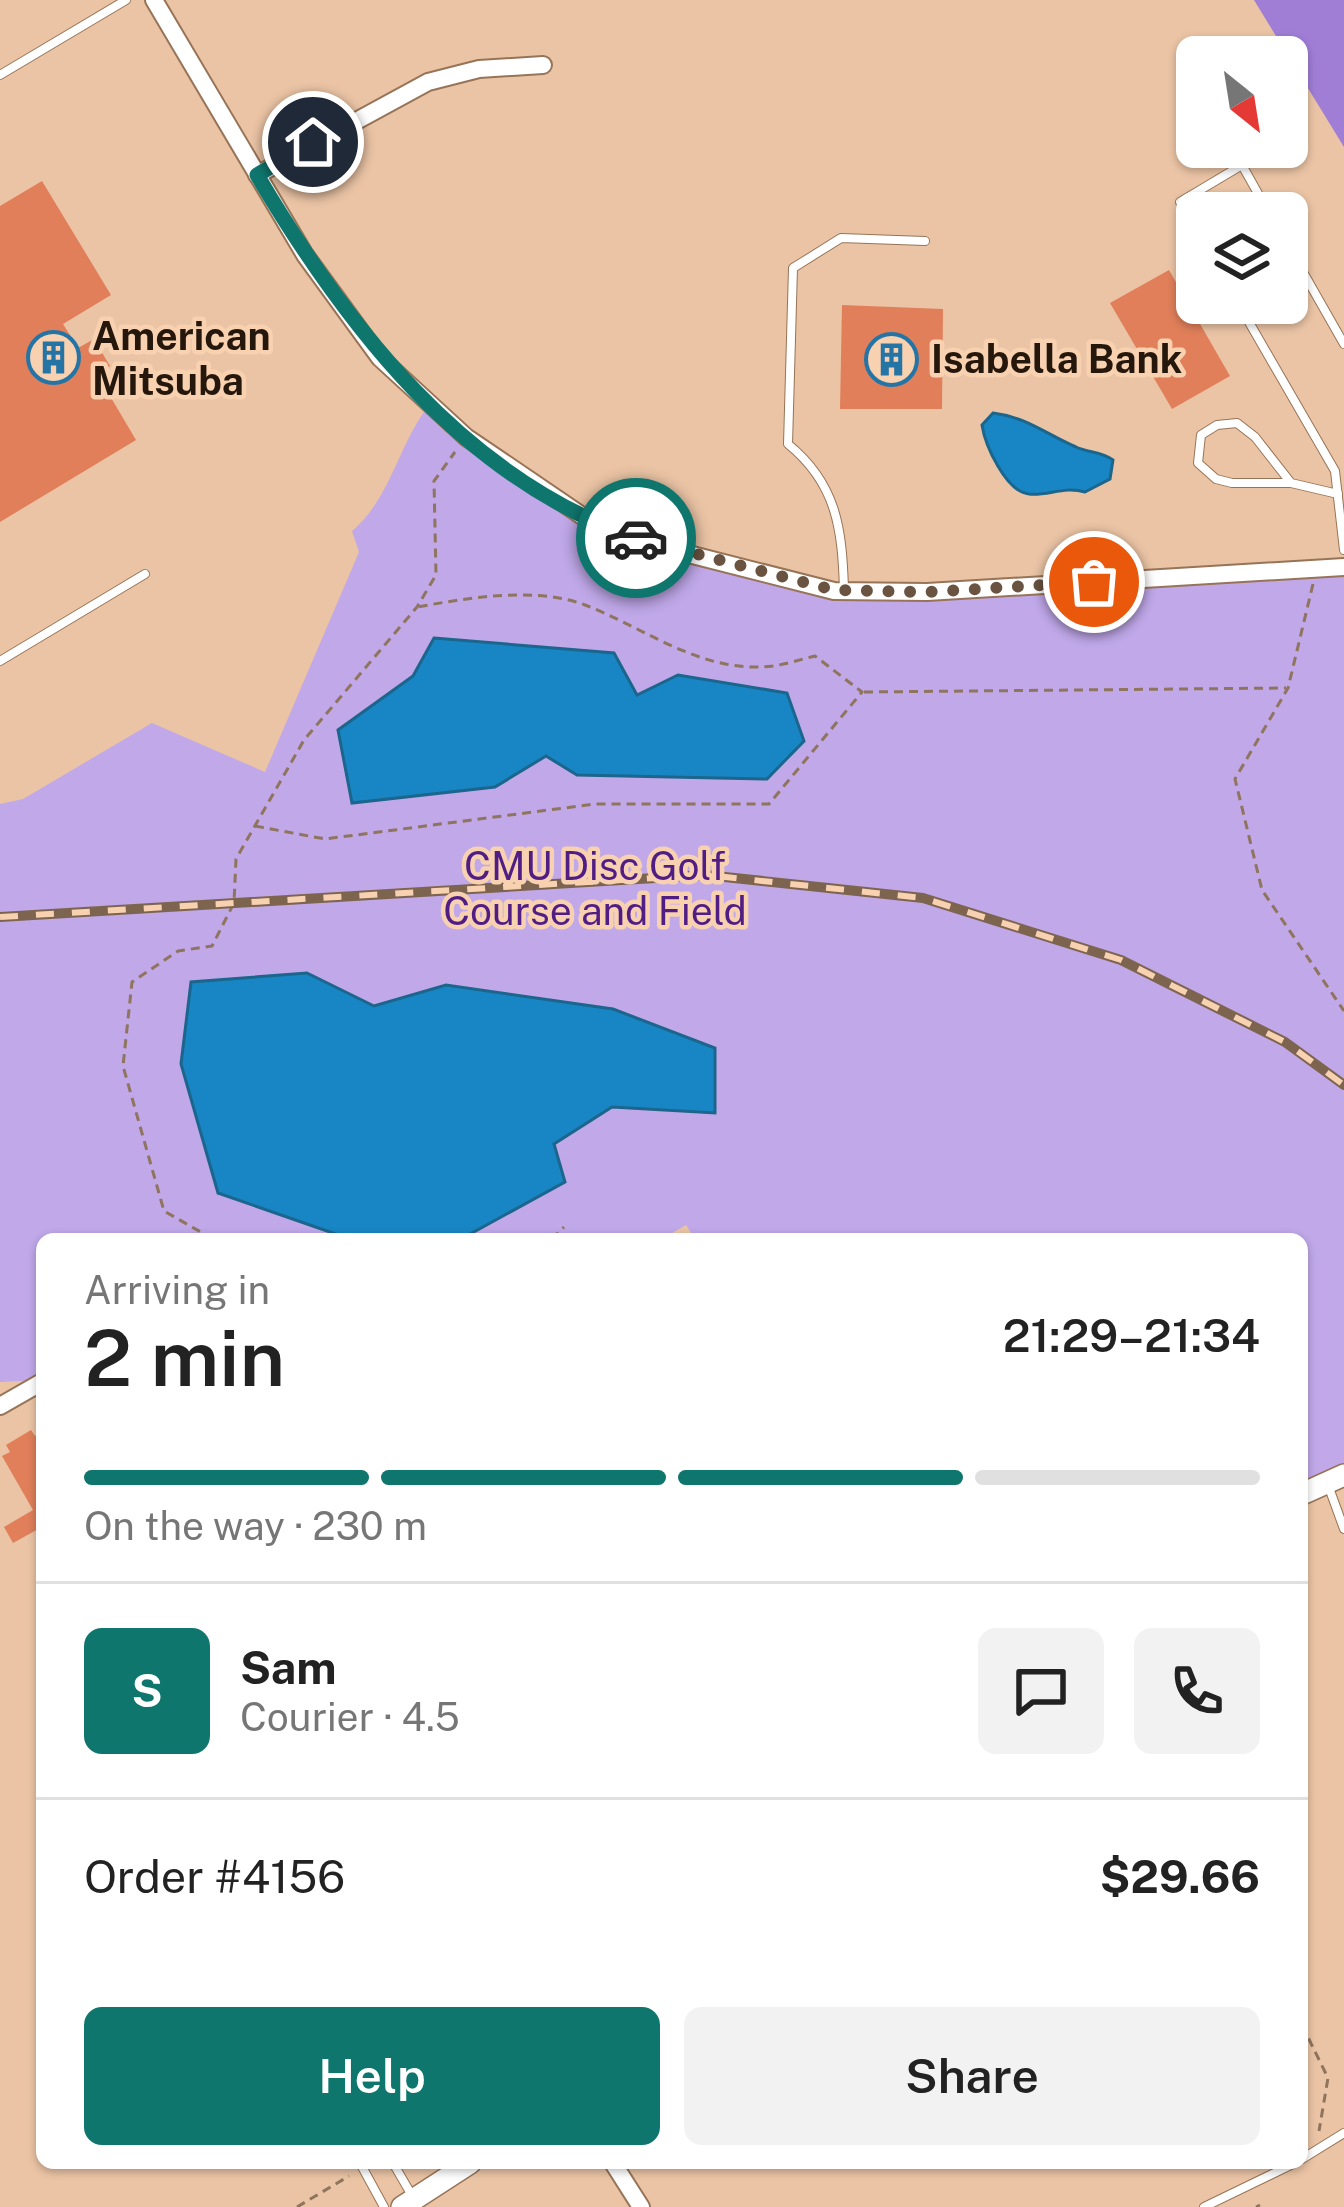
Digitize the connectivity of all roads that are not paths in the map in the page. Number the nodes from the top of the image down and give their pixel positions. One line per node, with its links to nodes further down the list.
1 (126, 0): 4 (lane)
2 (154, 0): 5 (street)
3 (543, 65): 5 (street)
4 (0, 75)
5 (257, 175): 18 (street)
6 (1197, 192): 7 (lane)
7 (1257, 192)
8 (925, 241): 18 (lane)
9 (1308, 281): 11 (lane)
10 (1250, 324): 12 (lane)
11 (1344, 344)
12 (1340, 475): 14 (lane)
13 (1291, 483): 13 (lane); 14 (lane)
14 (1338, 494): 15 (lane)
15 (1344, 550)
16 (1344, 567): 18 (street)
17 (145, 574): 19 (lane)
18 (844, 591)
19 (0, 661)
20 (36, 1385): 21 (street)
21 (0, 1406)
22 (1335, 1479): 23 (lane)
23 (1344, 1529)
24 (1344, 2133): 25 (lane)
25 (1308, 2155)
26 (364, 2169): 32 (lane)
27 (395, 2169): 31 (lane)
28 (461, 2169): 31 (street)
29 (618, 2169): 33 (street)
30 (1282, 2169): 34 (lane)
31 (408, 2204)
32 (384, 2207)
33 (641, 2207)
34 (1204, 2207)

